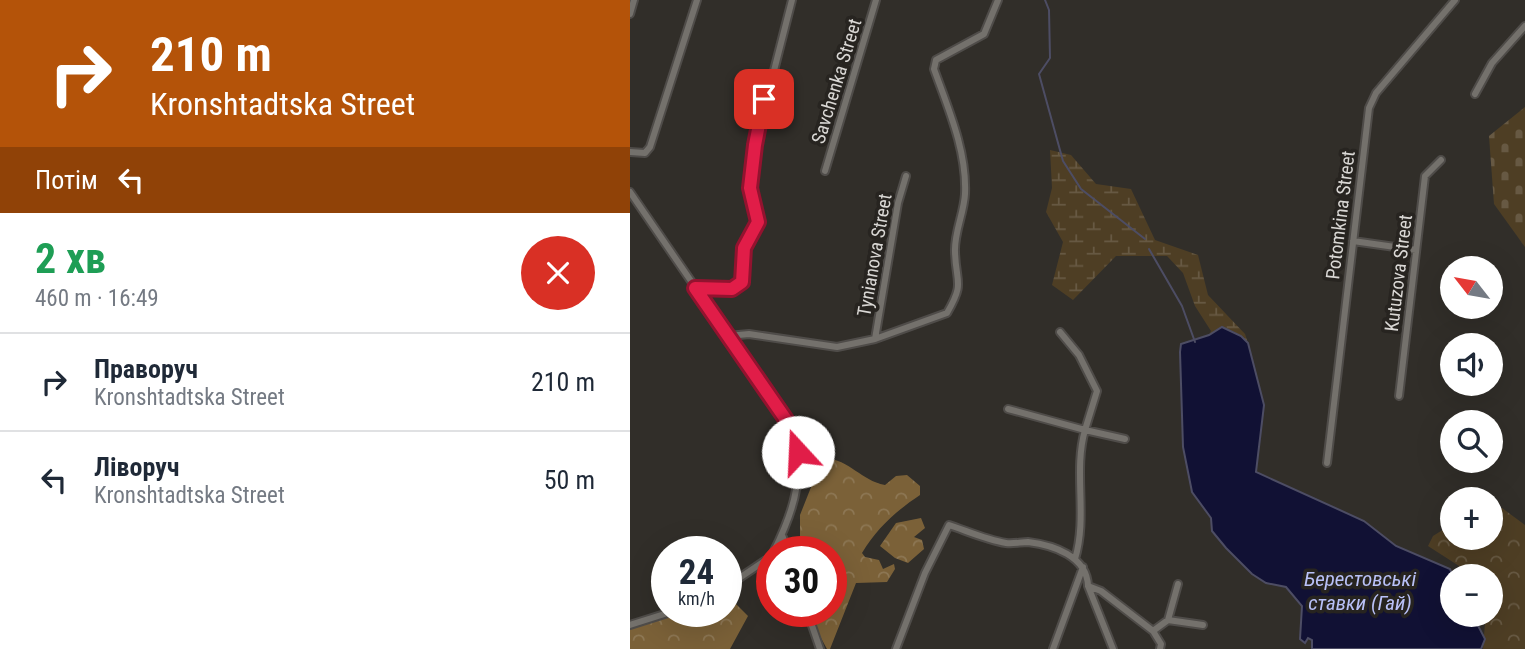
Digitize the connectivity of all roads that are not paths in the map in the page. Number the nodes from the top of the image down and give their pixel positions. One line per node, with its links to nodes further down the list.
1 (634, 0): 7 (street)
2 (696, 0): 10 (street)
3 (792, 0): 17 (street)
4 (876, 0): 12 (street, Savchenka Street)
5 (998, 0): 20 (street)
6 (1455, 0): 15 (street, Potomkina Street)
7 (630, 15)
8 (1525, 26): 9 (street)
9 (1475, 94)
10 (630, 152)
11 (1441, 160): 16 (street, Kutuzova Street)
12 (825, 172)
13 (906, 176): 20 (street, Tynianova Street)
14 (630, 192): 17 (street)
15 (1353, 241): 16 (street); 25 (street, Potomkina Street)
16 (1416, 250): 21 (street, Kutuzova Street)
17 (695, 288): 19 (street)
18 (1060, 332): 23 (street)
19 (728, 336): 20 (street); 26 (street)
20 (875, 339)
21 (1399, 396)
22 (1008, 409): 23 (street)
23 (1086, 429): 24 (street); 27 (street)
24 (1125, 439)
25 (1326, 463)
26 (782, 535)
27 (1075, 559): 28 (street); 38 (street)
28 (1083, 567): 30 (street); 39 (street)
29 (1178, 584): 32 (street)
30 (1088, 586): 36 (street); 40 (street)
31 (651, 618): 33 (street)
32 (1168, 621): 34 (street); 36 (street)
33 (630, 625)
34 (1203, 625)
35 (812, 627): 37 (street)
36 (1153, 631): 41 (street)
37 (820, 649)
38 (895, 649)
39 (1053, 649)
40 (1113, 649)
41 (1160, 649)

